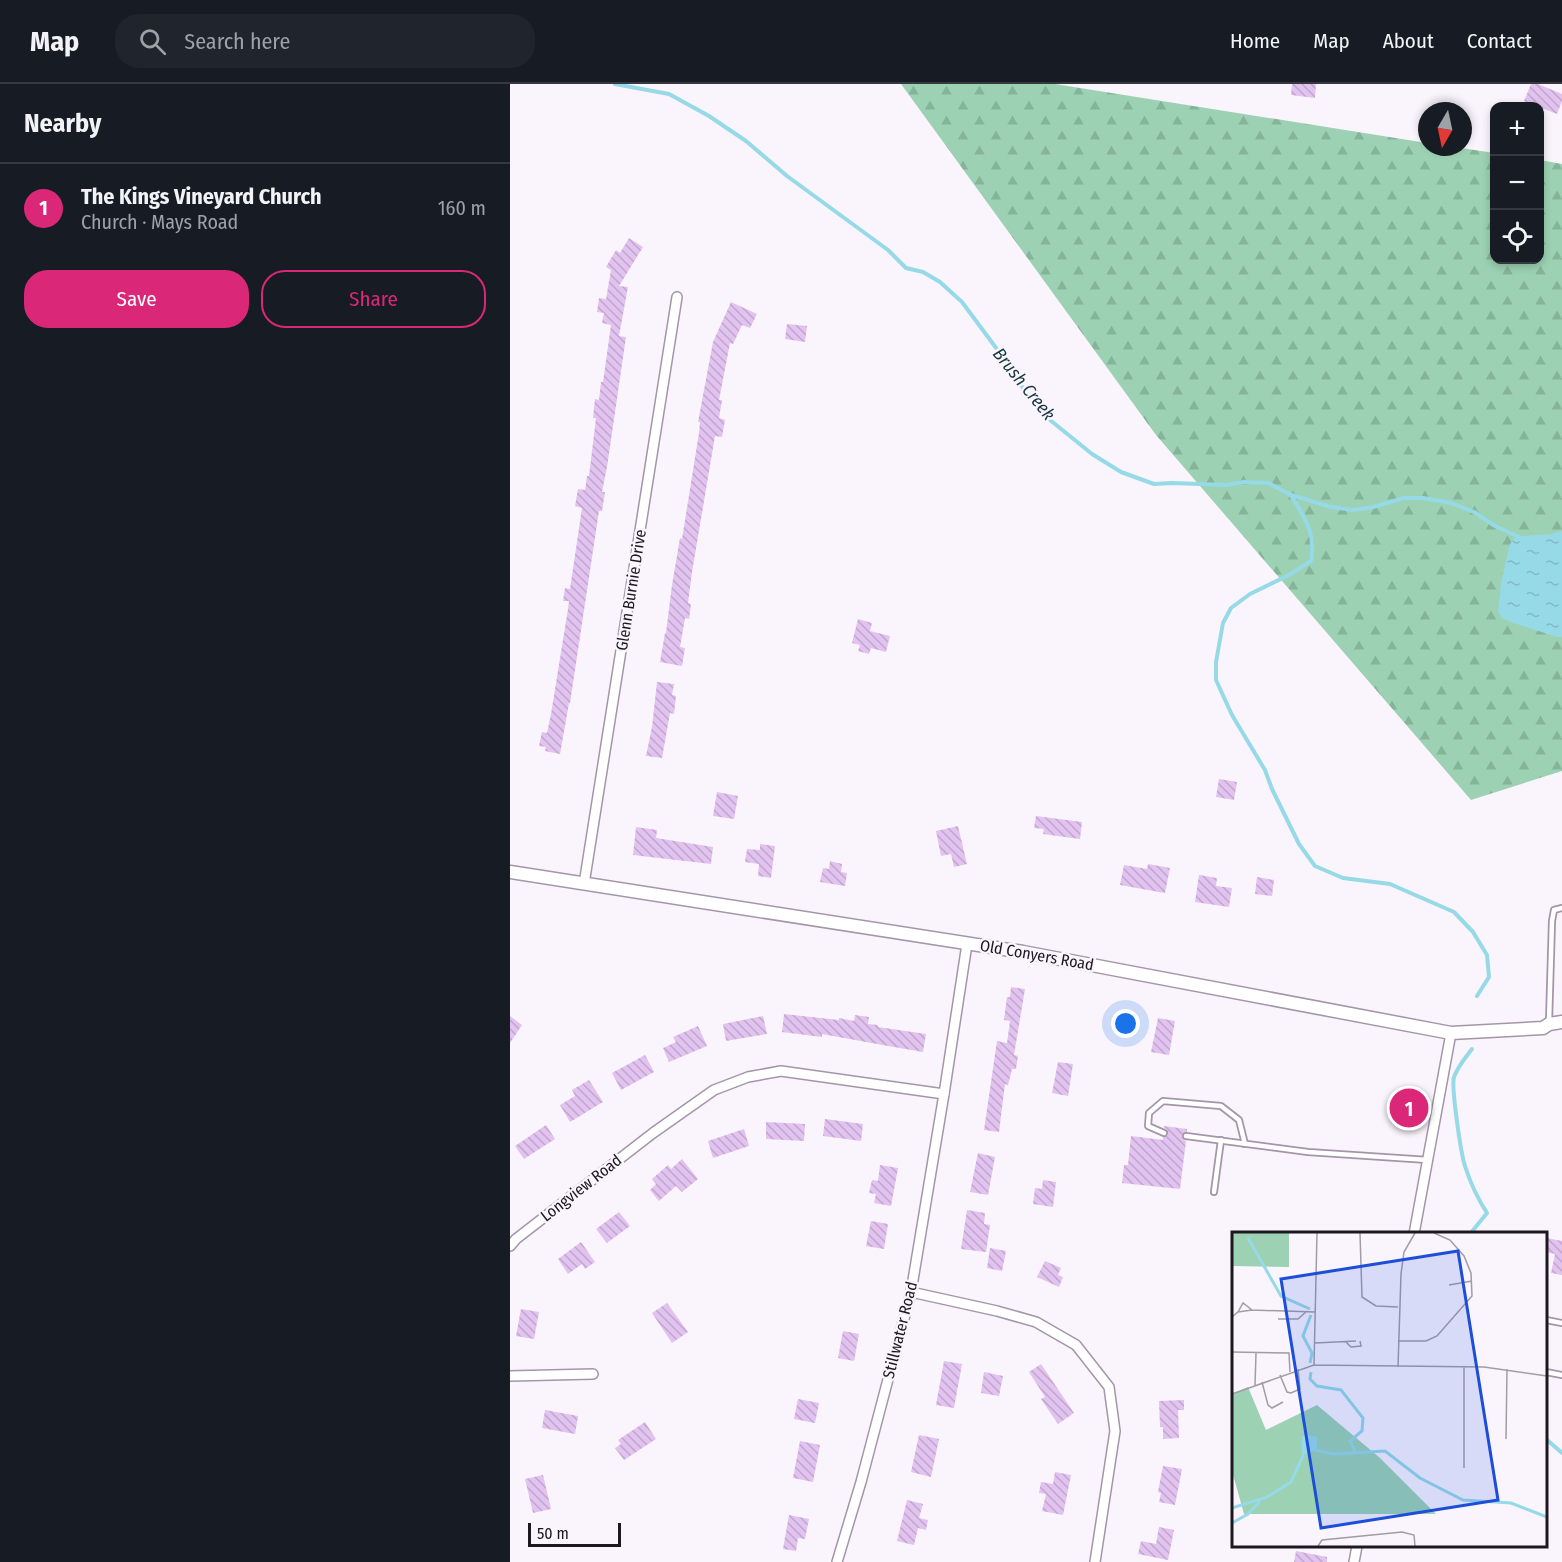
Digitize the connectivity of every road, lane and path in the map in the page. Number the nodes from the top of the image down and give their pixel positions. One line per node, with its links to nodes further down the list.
1 (677, 297): 3 (street, Glenn Burnie Drive)
2 (510, 872): 3 (street, Old Conyers Road)
3 (584, 884): 5 (street, Old Conyers Road)
4 (1562, 908): 6 (lane)
5 (968, 944): 7 (street, Old Conyers Road); 8 (street, Stillwater Road)
6 (1556, 1023): 7 (street, Old Conyers Road)
7 (1451, 1033): 13 (street)
8 (945, 1094): 16 (street, Longview Road); 17 (street, Stillwater Road)
9 (1164, 1133): 12 (lane)
10 (1186, 1136): 11 (lane)
11 (1221, 1140): 12 (lane); 14 (lane)
12 (1245, 1144): 13 (lane)
13 (1428, 1160): 15 (street)
14 (1214, 1192)
15 (1414, 1232)
16 (510, 1246)
17 (911, 1292): 25 (street, Stillwater Road); 26 (street)
18 (1547, 1320): 19 (lane)
19 (1562, 1323)
20 (1547, 1372): 22 (lane)
21 (593, 1374): 23 (street)
22 (1562, 1375)
23 (510, 1376)
24 (1357, 1547): 27 (street)
25 (837, 1562)
26 (1095, 1562)
27 (1354, 1562)

